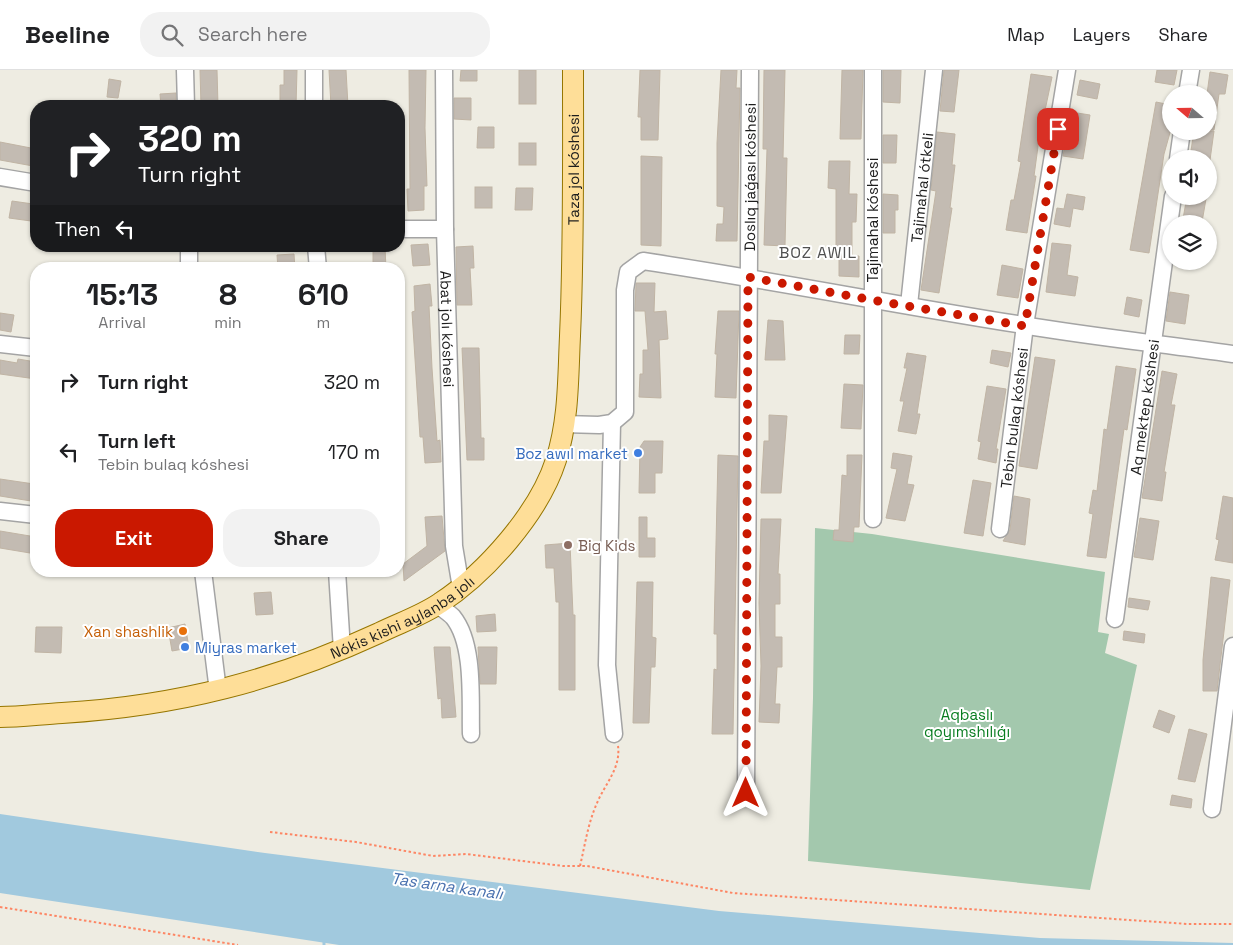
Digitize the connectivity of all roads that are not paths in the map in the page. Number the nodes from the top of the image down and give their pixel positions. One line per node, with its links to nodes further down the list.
1 (185, 70): 11 (street)
2 (314, 70): 12 (street)
3 (444, 70): 17 (street, Abat jolı kóshesi)
4 (574, 70): 18 (main road, Taza jol kóshesi)
5 (750, 70): 19 (street, Doslıq jaǵası kóshesi)
6 (873, 70): 20 (street, Tajimahal kóshesi)
7 (934, 70): 21 (street, Tajimahal ótkeli)
8 (1068, 70): 22 (street, Tebin bulaq kóshesi)
9 (1191, 70): 10 (street)
10 (1189, 85)
11 (186, 100)
12 (314, 100)
13 (0, 177): 14 (street)
14 (30, 182)
15 (1172, 205): 23 (street, Aq mektep kóshesi)
16 (405, 229): 17 (street)
17 (445, 229): 35 (street, Abat jolı kóshesi)
18 (573, 269): 28 (main road, Nókis kishi aylanba jolı)
19 (748, 277): 20 (street); 27 (street); 44 (street, Doslıq jaǵası kóshesi)
20 (872, 300): 21 (street); 31 (street, Tajimahal kóshesi)
21 (909, 306): 22 (street)
22 (1025, 326): 23 (street); 32 (street, Tebin bulaq kóshesi)
23 (1153, 342): 26 (street); 37 (street, Aq mektep kóshesi)
24 (0, 344): 25 (street)
25 (30, 347)
26 (1233, 354)
27 (612, 423): 28 (street); 43 (street)
28 (563, 424): 35 (main road, Nókis kishi aylanba jolı)
29 (0, 510): 30 (street)
30 (30, 514)
31 (873, 519)
32 (1000, 529)
33 (204, 577): 40 (street)
34 (337, 577): 39 (street)
35 (461, 588): 36 (main road, Nókis kishi aylanba jolı)
36 (438, 605): 39 (main road, Nókis kishi aylanba jolı); 42 (street)
37 (1115, 619)
38 (1233, 646): 45 (street)
39 (342, 650): 40 (main road, Nókis kishi aylanba jolı)
40 (218, 691): 41 (main road, Nókis kishi aylanba jolı)
41 (0, 716)
42 (471, 734)
43 (614, 734)
44 (746, 793)
45 (1212, 809)

